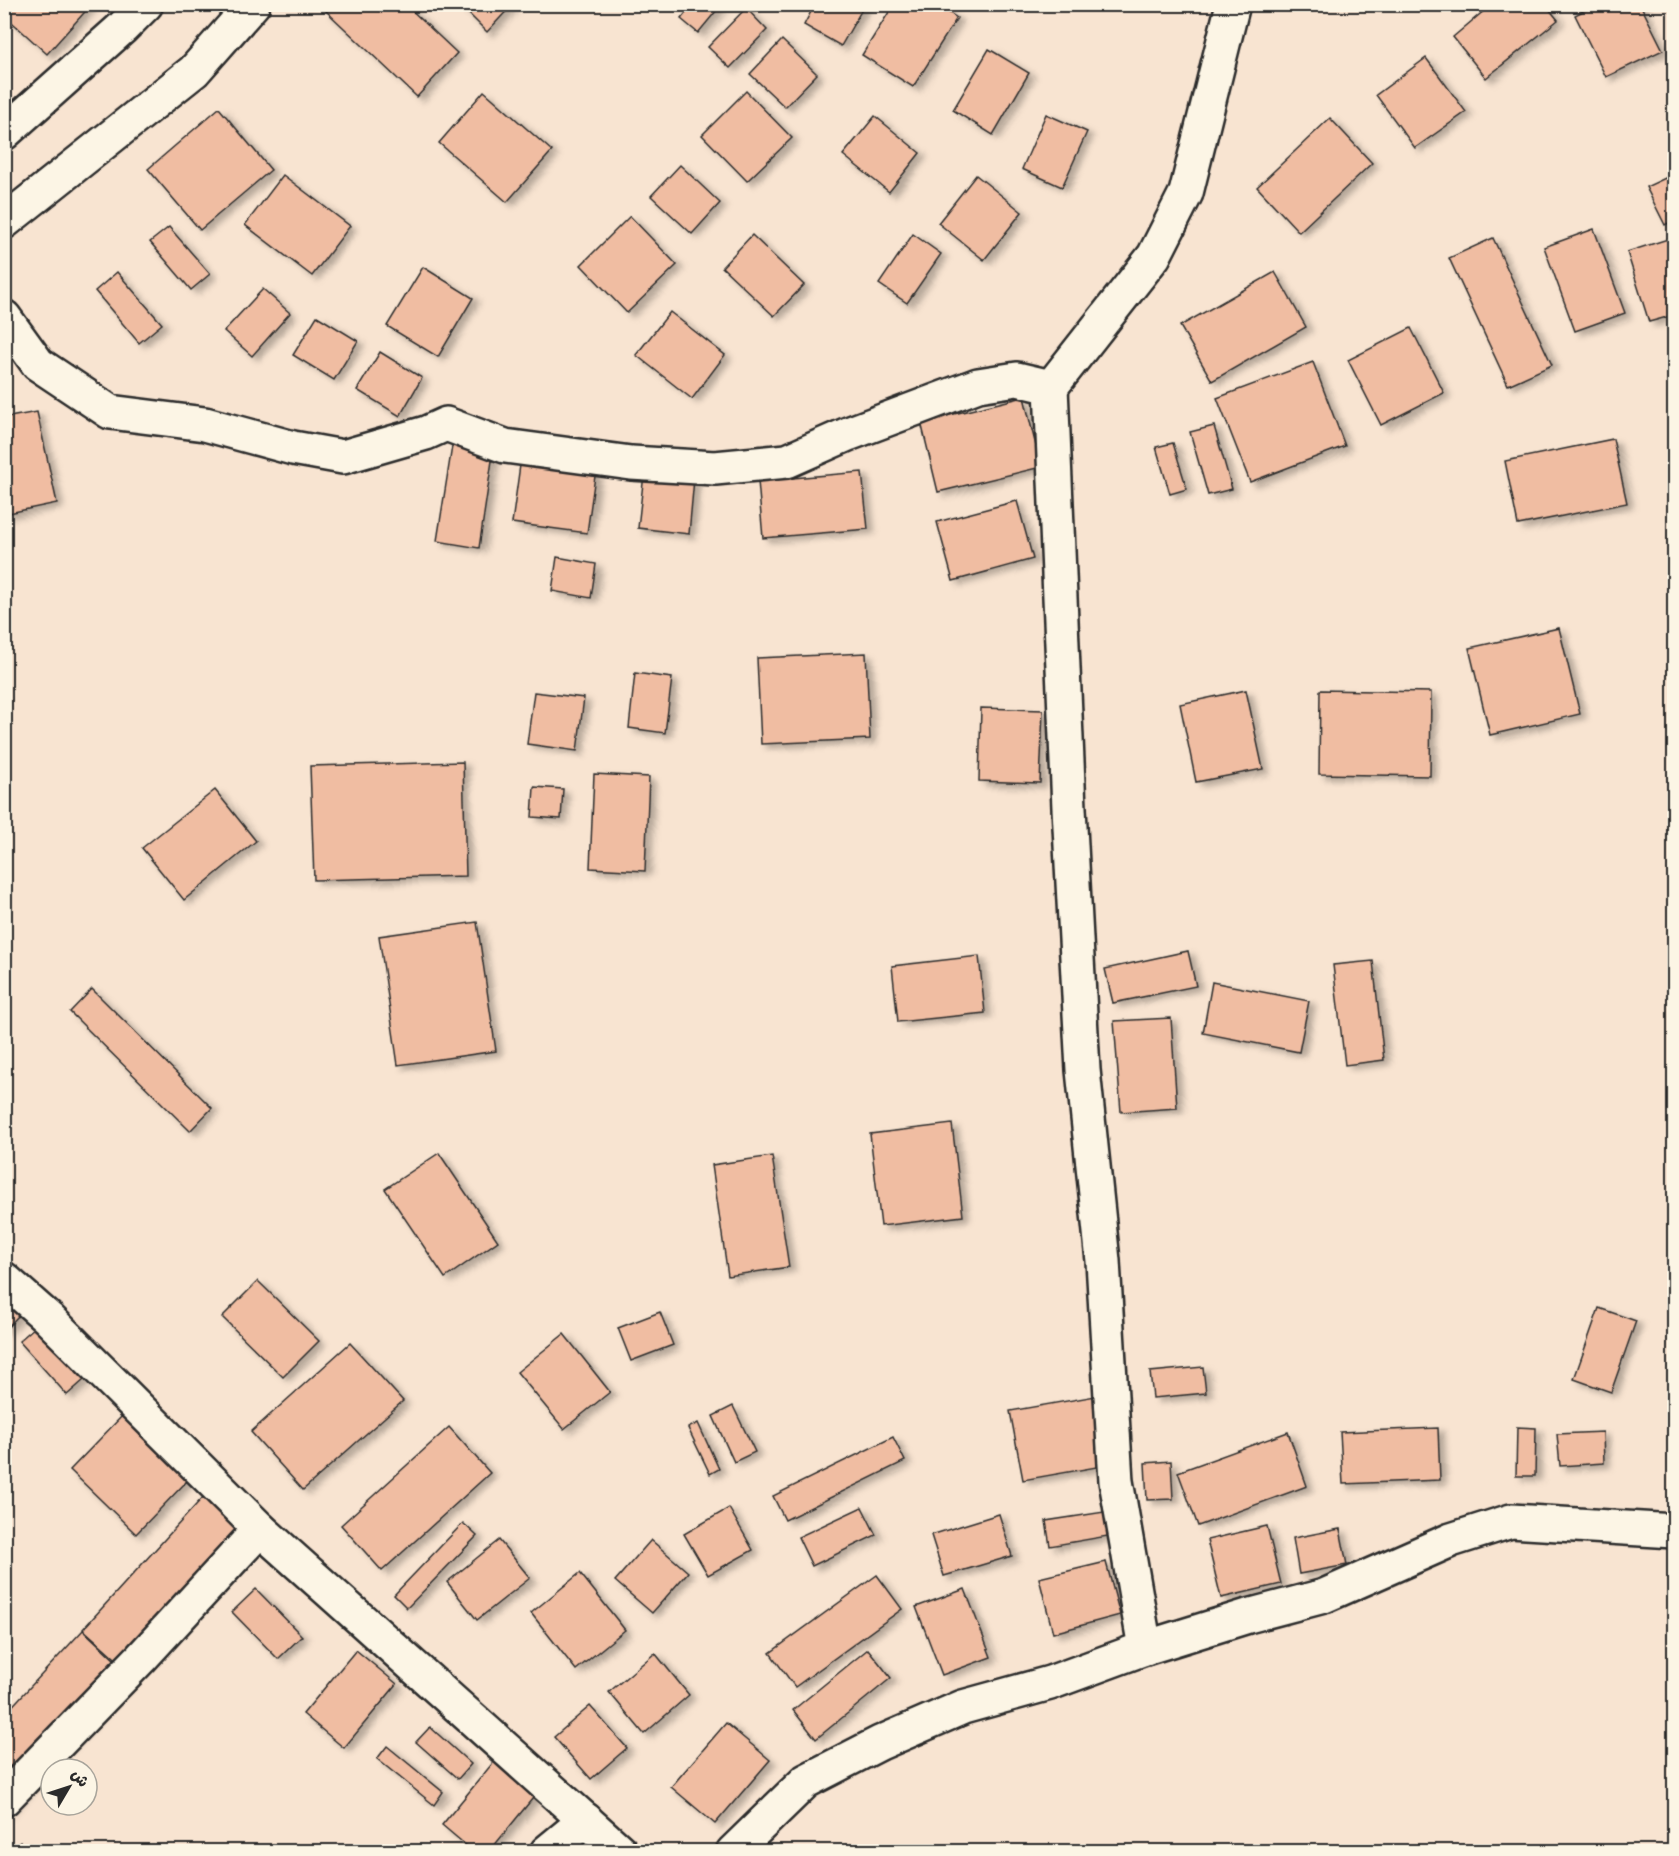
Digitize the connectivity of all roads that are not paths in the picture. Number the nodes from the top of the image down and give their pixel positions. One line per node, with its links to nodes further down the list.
1 (146, 4): 4 (street)
2 (253, 4): 5 (street)
3 (1233, 4): 7 (street)
4 (4, 133)
5 (4, 222)
6 (4, 316): 7 (street)
7 (1051, 387): 11 (street)
8 (4, 1279): 9 (street)
9 (260, 1529): 12 (street); 13 (street)
10 (1674, 1531): 11 (street)
11 (1145, 1648): 16 (street)
12 (4, 1799)
13 (586, 1820): 14 (street); 15 (street)
14 (547, 1851)
15 (621, 1851)
16 (733, 1851)

